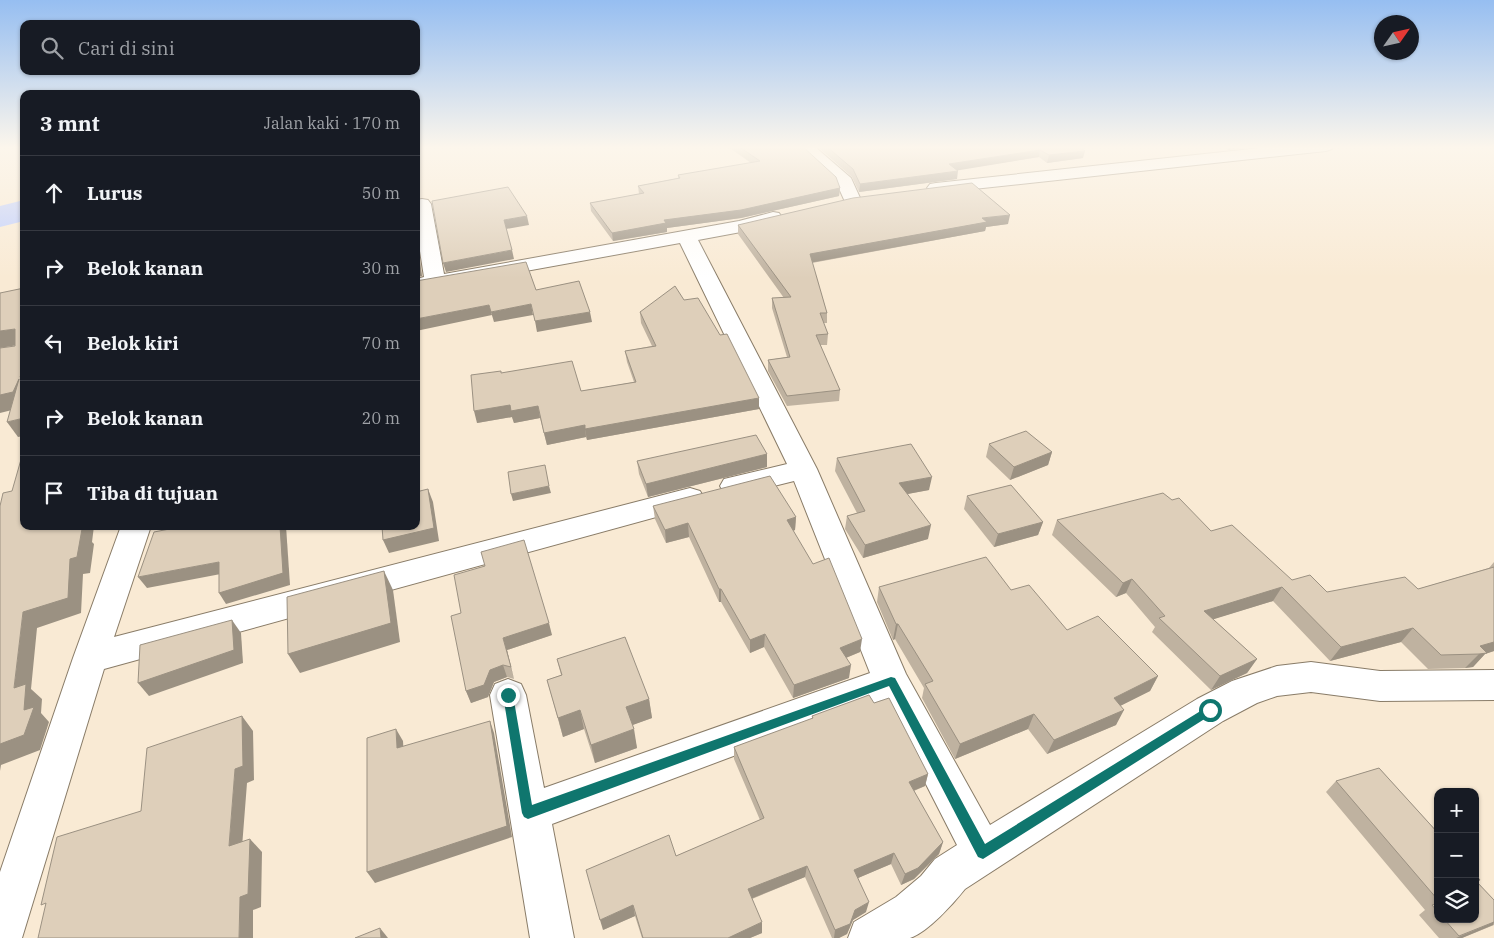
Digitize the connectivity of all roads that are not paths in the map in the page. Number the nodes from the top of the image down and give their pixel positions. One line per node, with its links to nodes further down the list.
1 (849, 190): 3 (street)
2 (872, 197): 3 (street)
3 (852, 200): 5 (street)
4 (422, 204): 8 (street)
5 (833, 204)
6 (785, 214): 7 (street)
7 (686, 236): 8 (street); 9 (street)
8 (426, 283)
9 (803, 469): 11 (street); 12 (street)
10 (135, 530): 11 (street)
11 (90, 658): 17 (street)
12 (891, 681): 15 (street); 16 (street)
13 (1494, 686): 16 (street)
14 (508, 695): 15 (street)
15 (528, 813): 18 (street)
16 (983, 853): 19 (street)
17 (0, 938)
18 (552, 938)
19 (870, 938)

